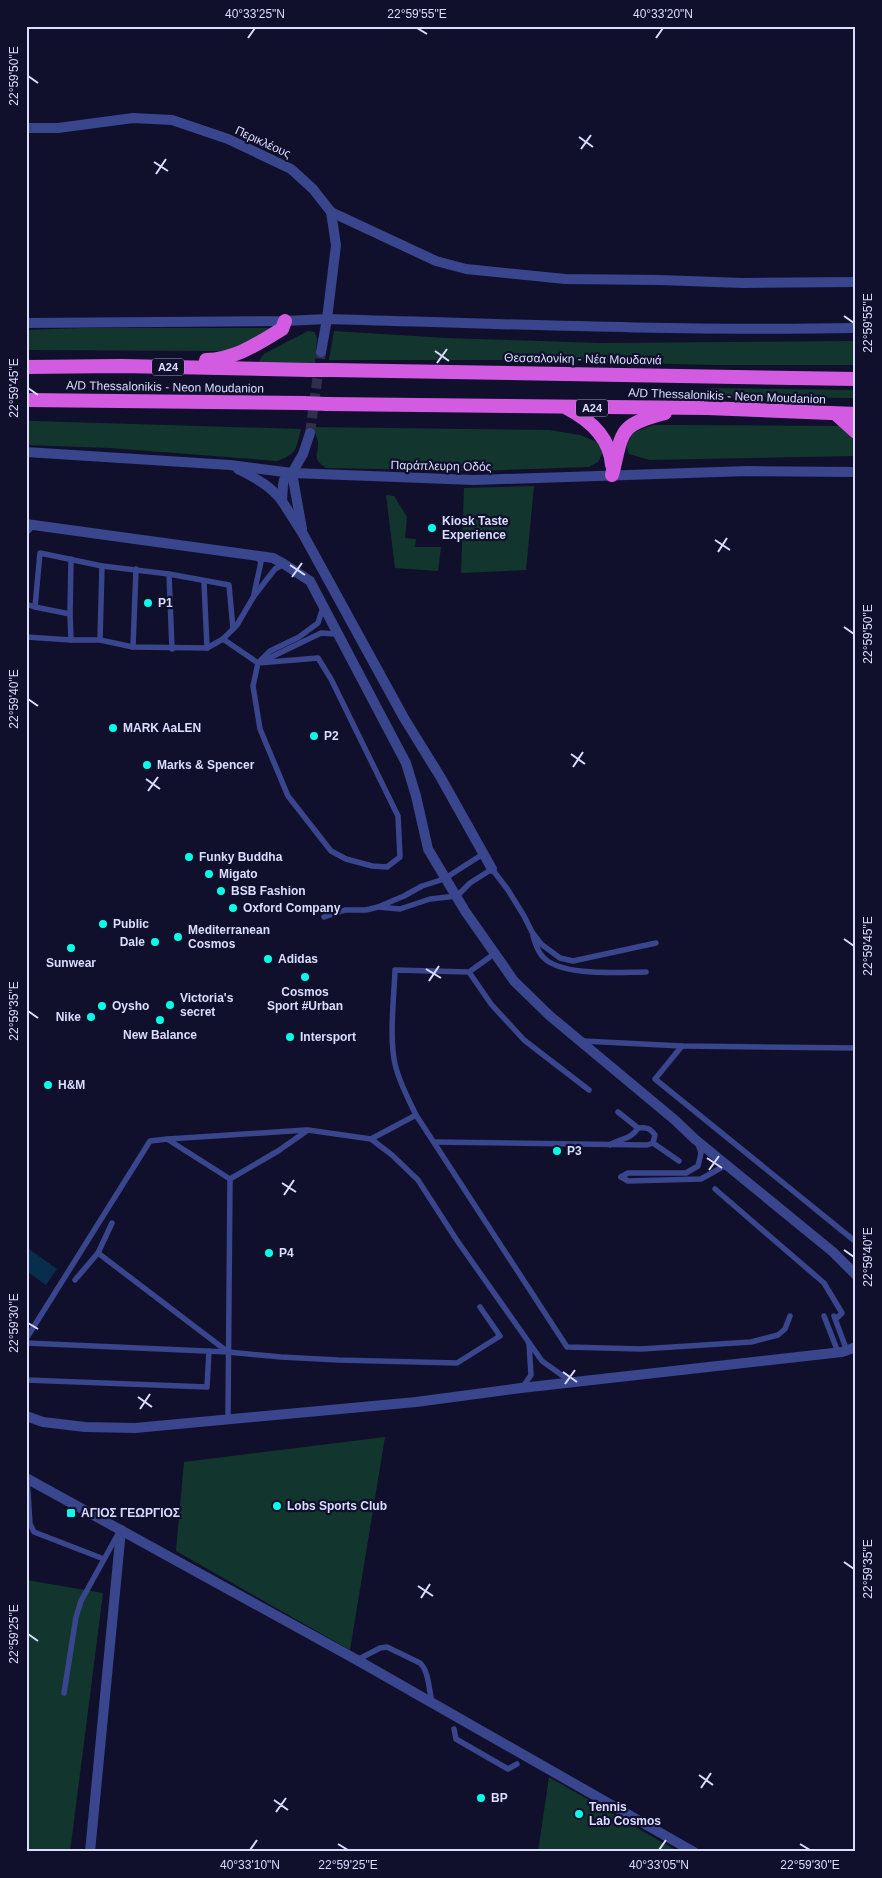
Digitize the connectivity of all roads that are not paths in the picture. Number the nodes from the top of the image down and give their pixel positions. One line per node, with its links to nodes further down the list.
1 (26, 128): 2 (street, Περικλέους)
2 (331, 212): 3 (street); 4 (street, Περικλέους)
3 (856, 282)
4 (327, 320): 5 (street); 7 (street); 8 (street, Περικλέους)
5 (285, 321): 6 (street); 9 (highway)
6 (26, 323)
7 (856, 328)
8 (321, 352)
9 (122, 366): 10 (highway, A/D Thessalonikis - Neon Moudanion / Α24); 11 (highway, A/D Thessalonikis - Neon Moudanion / Α24)
10 (26, 367)
11 (309, 370): 12 (highway, Θεσσαλονίκη - Νέα Μουδανιά / Α24, bridge)
12 (856, 379)
13 (26, 400): 14 (highway, A/D Thessalonikis - Neon Moudanion / Α24)
14 (52, 400): 15 (highway); 16 (highway, A/D Thessalonikis - Neon Moudanion / Α24, bridge)
15 (26, 407)
16 (566, 408): 17 (highway, A/D Thessalonikis - Neon Moudanion / Α24); 26 (highway)
17 (707, 408): 18 (highway, A/D Thessalonikis - Neon Moudanion / Α24); 26 (highway)
18 (836, 414): 19 (highway, A/D Thessalonikis - Neon Moudanion / Α24); 20 (highway)
19 (856, 414)
20 (856, 432)
21 (310, 433): 25 (street)
22 (26, 452): 23 (street, Παράπλευρη Οδός)
23 (230, 465): 25 (street, Παράπλευρη Οδός); 27 (street)
24 (856, 472): 26 (street, Παράπλευρη Οδός)
25 (292, 473): 26 (street, Παράπλευρη Οδός); 27 (street); 29 (street)
26 (612, 476)
27 (282, 501): 29 (street)
28 (29, 527): 30 (street)
29 (303, 534): 52 (street)
30 (256, 556): 32 (street); 37 (lane)
31 (71, 560): 33 (lane); 39 (lane); 41 (lane)
32 (284, 564): 37 (lane); 40 (street)
33 (102, 566): 34 (lane); 46 (lane)
34 (136, 570): 35 (lane); 48 (lane)
35 (169, 574): 36 (lane); 50 (lane)
36 (204, 582): 42 (lane); 49 (lane)
37 (254, 596): 42 (lane)
38 (26, 604): 39 (lane)
39 (35, 607): 41 (lane)
40 (323, 607): 43 (street); 51 (lane)
41 (70, 614): 45 (lane)
42 (233, 629): 47 (lane)
43 (337, 634): 51 (lane); 54 (street)
44 (26, 637): 45 (lane)
45 (71, 640): 46 (lane)
46 (100, 640): 48 (lane)
47 (223, 640): 49 (lane); 51 (lane)
48 (133, 647): 50 (lane)
49 (207, 648): 50 (lane)
50 (172, 649)
51 (258, 663): 51 (lane)
52 (483, 854): 53 (street); 54 (lane)
53 (492, 869): 55 (lane); 58 (lane)
54 (444, 879): 55 (street); 56 (lane)
55 (457, 896): 56 (lane); 60 (street)
56 (378, 907): 57 (lane)
57 (324, 918)
58 (532, 932): 59 (lane); 62 (lane)
59 (656, 943)
60 (494, 954): 61 (lane); 63 (street)
61 (469, 972): 66 (lane); 68 (lane)
62 (646, 972)
63 (580, 1041): 64 (lane); 73 (street)
64 (682, 1046): 65 (lane); 82 (lane)
65 (856, 1048)
66 (589, 1090)
67 (618, 1112): 69 (lane)
68 (416, 1115): 72 (lane); 74 (lane)
69 (638, 1128): 75 (lane); 76 (lane)
70 (308, 1130): 71 (lane); 72 (lane); 79 (lane)
71 (168, 1139): 79 (lane); 89 (lane)
72 (371, 1139): 91 (lane)
73 (696, 1140): 78 (street); 78 (lane)
74 (434, 1142): 76 (lane); 87 (lane)
75 (653, 1142): 76 (lane); 77 (lane)
76 (610, 1145)
77 (679, 1161)
78 (726, 1165): 84 (street)
79 (230, 1180): 94 (lane)
80 (715, 1189): 92 (lane)
81 (112, 1223): 83 (lane)
82 (856, 1242)
83 (98, 1253): 85 (lane); 94 (lane)
84 (856, 1275)
85 (75, 1280)
86 (480, 1307): 94 (lane)
87 (790, 1316)
88 (824, 1316): 92 (lane)
89 (26, 1339)
90 (26, 1343): 93 (lane)
91 (529, 1343): 96 (lane); 97 (lane)
92 (847, 1350): 96 (street)
93 (209, 1351): 94 (lane); 95 (lane)
94 (228, 1352): 99 (lane)
95 (26, 1380)
96 (574, 1384): 97 (street)
97 (521, 1388): 99 (street)
98 (26, 1416): 99 (street)
99 (228, 1419)
100 (26, 1478): 101 (street); 102 (lane)
101 (121, 1530): 102 (lane); 103 (street); 108 (street)
102 (104, 1559): 104 (lane)
103 (357, 1660): 105 (street); 105 (lane)
104 (64, 1693)
105 (432, 1702): 109 (street)
106 (454, 1730): 107 (lane)
107 (517, 1764)
108 (90, 1852)
109 (694, 1852)

